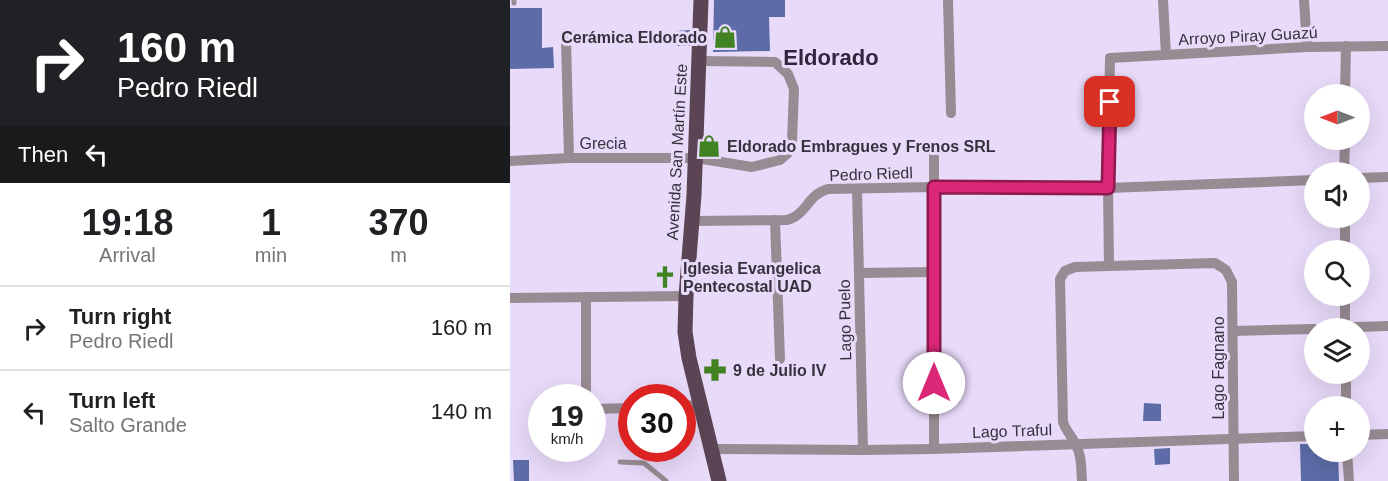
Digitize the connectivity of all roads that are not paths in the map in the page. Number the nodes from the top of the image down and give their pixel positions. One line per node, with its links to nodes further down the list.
1 (701, 0): 10 (main road, Avenida San Martín Este)
2 (948, 0): 12 (street)
3 (1163, 0): 9 (street)
4 (1304, 0): 8 (street)
5 (566, 41): 14 (street)
6 (1346, 46): 7 (street, Arroyo Piray Guazú); 8 (street, Arroyo Piray Guazú); 11 (street)
7 (1388, 46)
8 (1307, 47): 9 (street, Arroyo Piray Guazú)
9 (1166, 55): 21 (street, Arroyo Piray Guazú)
10 (699, 61): 15 (main road, Avenida San Martín Este); 15 (street)
11 (1345, 84)
12 (951, 113)
13 (934, 149): 20 (street)
14 (568, 158): 15 (street, Grecia); 16 (street, Grecia)
15 (696, 158): 24 (main road, Avenida San Martín Este)
16 (510, 161)
17 (1388, 177): 18 (street)
18 (1370, 178)
19 (1304, 180): 21 (street, Pedro Riedl)
20 (934, 187): 21 (street, Pedro Riedl); 22 (street, Pedro Riedl); 26 (street)
21 (1108, 188): 25 (street)
22 (857, 189): 23 (street, Pedro Riedl); 27 (street, Lago Puelo)
23 (775, 220): 24 (street, Pedro Riedl); 35 (street)
24 (692, 221): 28 (main road, Avenida San Martín Este)
25 (1109, 266): 34 (street, Lago Fagnano); 43 (street)
26 (934, 272): 27 (street); 45 (street)
27 (859, 273): 46 (street, Lago Puelo)
28 (686, 296): 29 (street); 38 (main road, Avenida San Martín Este)
29 (586, 297): 30 (street); 36 (street)
30 (510, 298)
31 (1388, 326): 32 (street)
32 (1370, 327)
33 (1304, 329): 34 (street)
34 (1233, 332): 42 (street, Lago Fagnano)
35 (780, 359)
36 (585, 384)
37 (696, 405): 38 (street)
38 (701, 405): 44 (main road, Avenida San Martín Este)
39 (1388, 434): 40 (street)
40 (1370, 435)
41 (1304, 436): 42 (street, Lago Traful)
42 (1234, 439): 43 (street, Lago Traful); 52 (street, Lago Fagnano)
43 (1076, 444): 45 (street, Lago Traful); 51 (street)
44 (712, 449): 46 (street, Lago Traful); 50 (main road, Avenida San Martín Este)
45 (934, 449): 46 (street, Lago Traful)
46 (863, 450)
47 (620, 462): 49 (lane)
48 (1348, 462): 53 (street)
49 (666, 481)
50 (718, 481)
51 (1082, 481)
52 (1234, 481)
53 (1349, 481)

